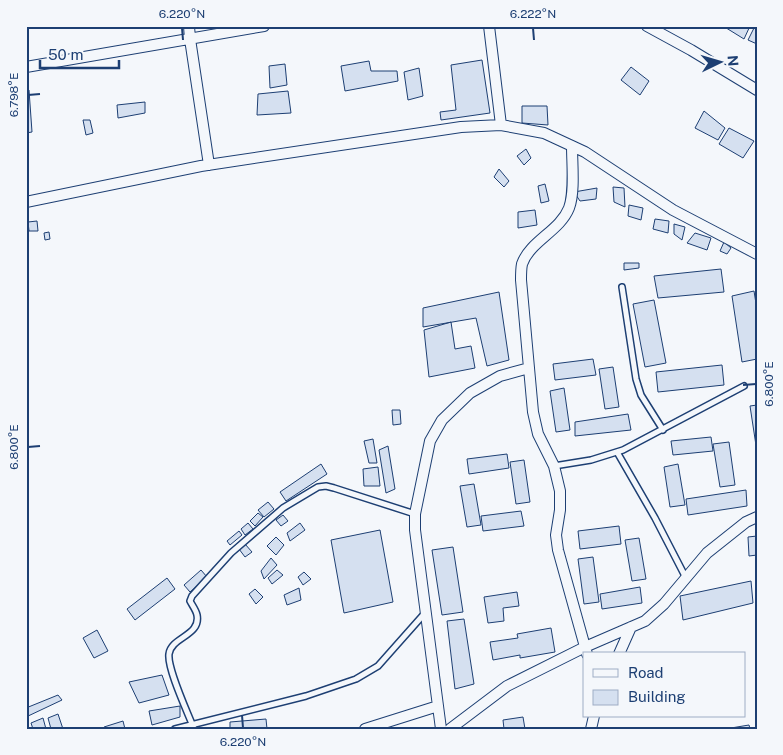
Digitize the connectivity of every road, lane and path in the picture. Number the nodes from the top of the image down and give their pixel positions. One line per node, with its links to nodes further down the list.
1 (189, 26): 5 (street)
2 (264, 26): 5 (street)
3 (489, 26): 8 (street)
4 (647, 26): 7 (street)
5 (190, 39): 6 (street); 10 (street)
6 (26, 66)
7 (757, 90)
8 (501, 125): 9 (street); 10 (street)
9 (572, 146): 12 (street); 14 (street)
10 (209, 165): 11 (street)
11 (26, 202)
12 (757, 254)
13 (622, 287): 16 (lane)
14 (529, 368): 18 (street); 19 (street)
15 (744, 386): 16 (lane)
16 (663, 430): 17 (lane)
17 (617, 452): 18 (lane); 21 (lane)
18 (554, 466): 24 (street)
19 (415, 514): 22 (street); 27 (lane)
20 (757, 517): 21 (street)
21 (686, 578): 23 (street)
22 (427, 611): 26 (street); 27 (lane)
23 (631, 627): 24 (street); 25 (street)
24 (586, 650): 31 (street)
25 (620, 652)
26 (438, 706): 29 (street); 30 (street)
27 (193, 726): 28 (lane)
28 (175, 729)
29 (365, 729)
30 (442, 729)
31 (450, 729)

